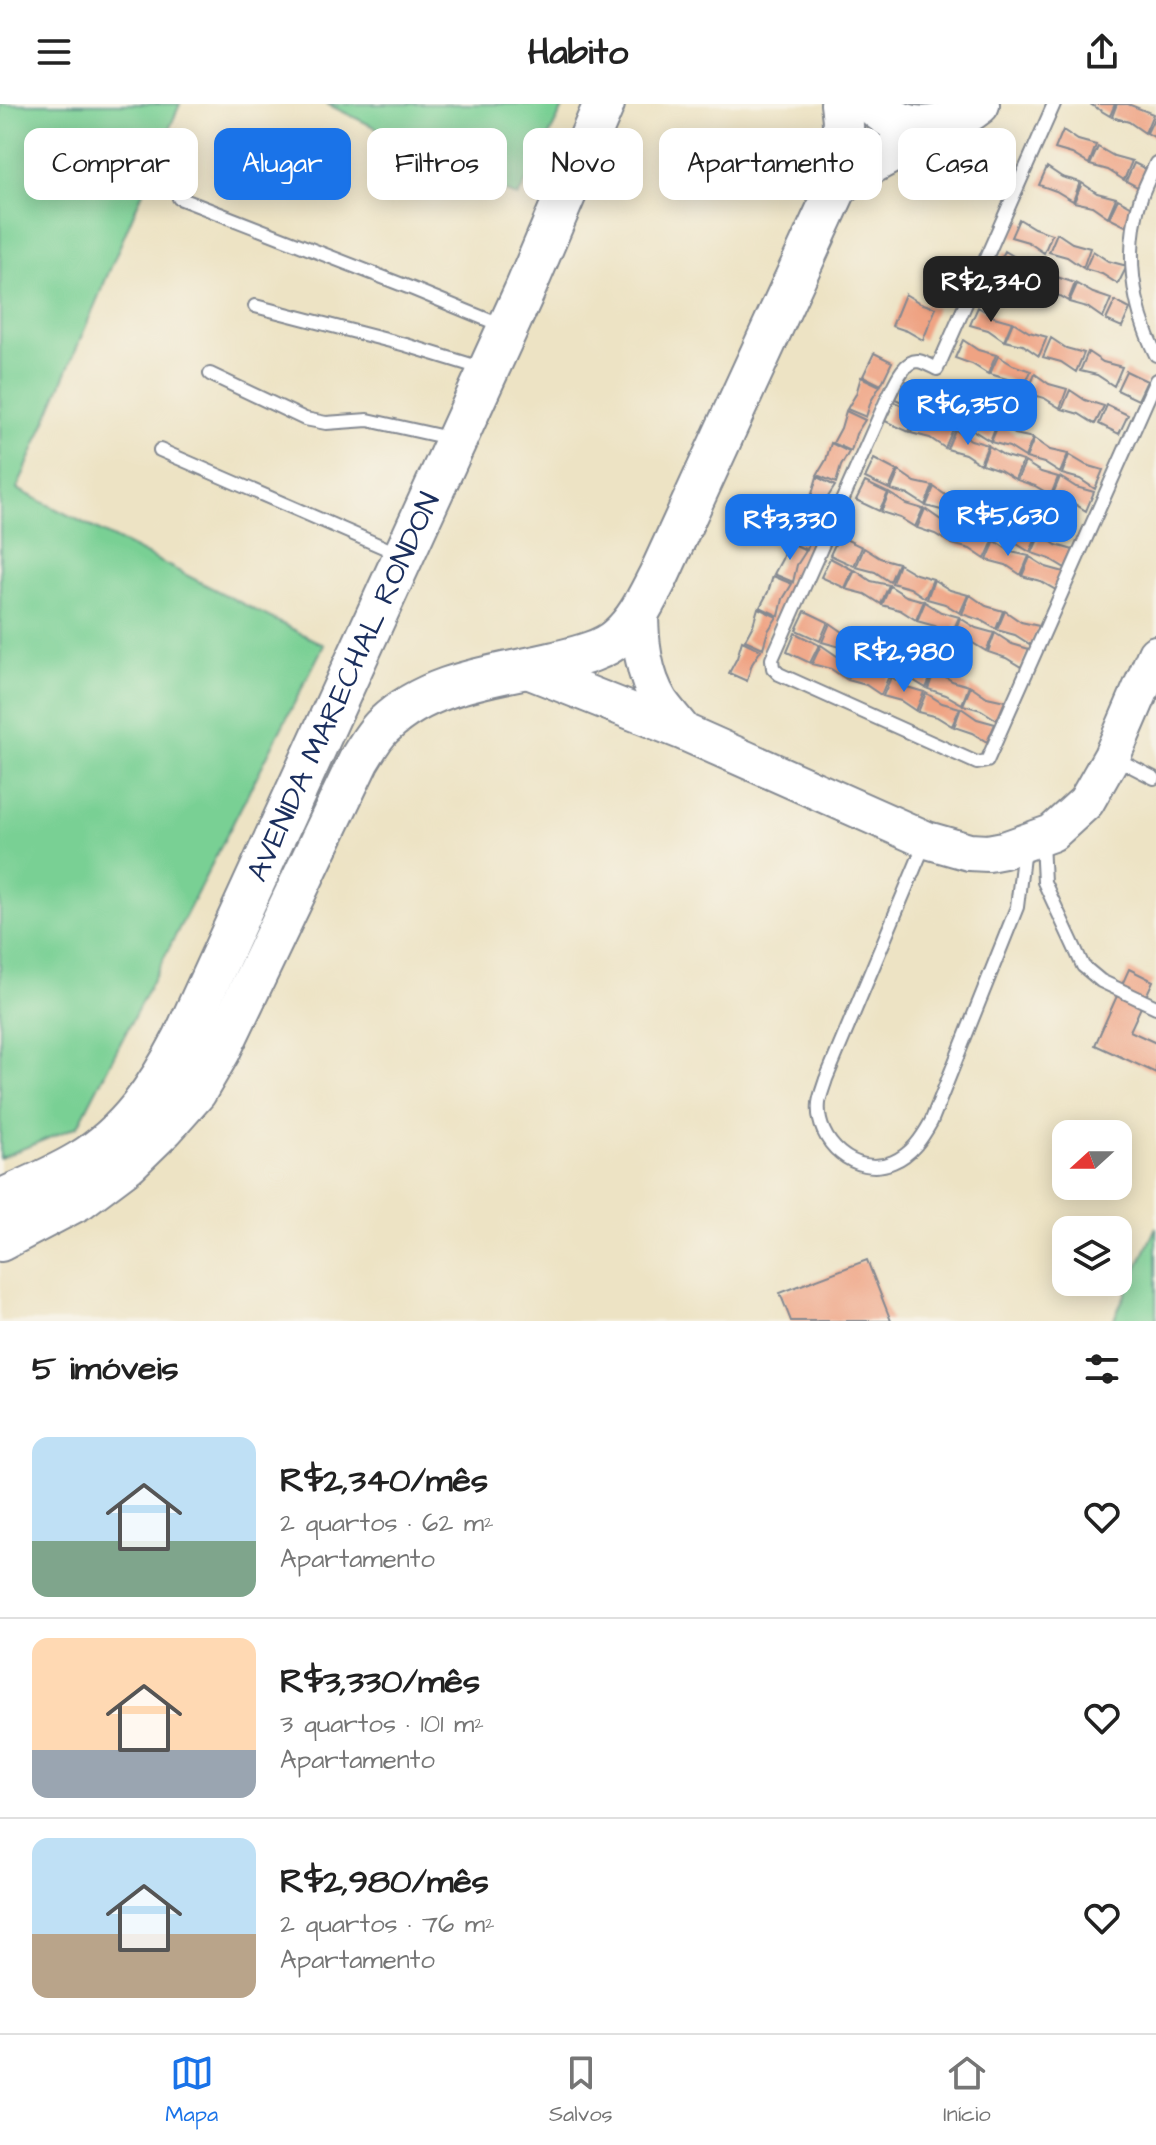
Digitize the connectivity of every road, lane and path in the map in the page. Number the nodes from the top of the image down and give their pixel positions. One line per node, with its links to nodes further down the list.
1 (604, 104): 13 (main road, AVENIDA MARECHAL RONDON)
2 (841, 104): 7 (main road)
3 (873, 104): 6 (main road)
4 (979, 104): 6 (main road)
5 (1054, 104): 17 (lane)
6 (943, 125): 8 (main road)
7 (844, 128)
8 (882, 156)
9 (1156, 163): 14 (lane)
10 (184, 200): 13 (lane)
11 (831, 200): 21 (main road, AVENIDA MARECHAL RONDON)
12 (255, 306): 15 (lane)
13 (507, 328): 15 (main road, AVENIDA MARECHAL RONDON)
14 (1156, 355)
15 (488, 371): 18 (main road, AVENIDA MARECHAL RONDON)
16 (210, 374): 18 (lane)
17 (1156, 380)
18 (456, 440): 20 (main road, AVENIDA MARECHAL RONDON)
19 (160, 450): 20 (lane)
20 (404, 556): 30 (main road, AVENIDA MARECHAL RONDON)
21 (640, 610): 23 (main road, AVENIDA MARECHAL RONDON); 24 (street)
22 (1156, 654): 25 (street)
23 (525, 669): 24 (street); 31 (main road, AVENIDA MARECHAL RONDON)
24 (684, 732): 27 (street)
25 (1112, 756): 26 (lane); 28 (street)
26 (1154, 778)
27 (927, 840): 28 (street); 28 (lane)
28 (1033, 840): 29 (lane)
29 (1156, 1007)
30 (0, 1200)
31 (0, 1241)

